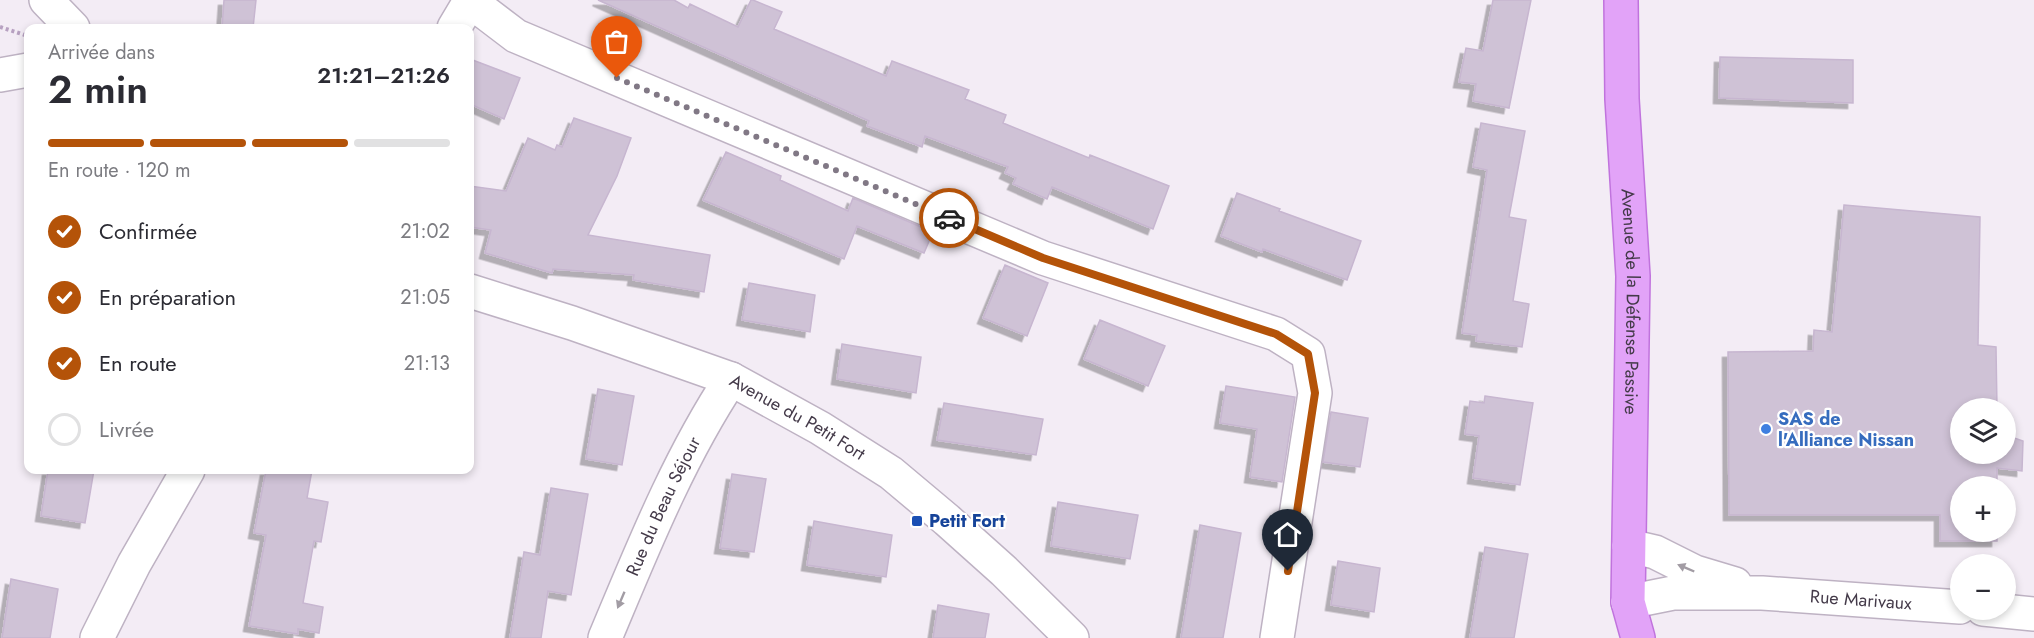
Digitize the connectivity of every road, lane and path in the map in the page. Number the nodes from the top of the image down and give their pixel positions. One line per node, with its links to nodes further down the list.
1 (46, 0): 4 (street)
2 (470, 0): 5 (street); 22 (street)
3 (1621, 0): 13 (main road, Avenue de la Défense Passive)
4 (69, 24)
5 (456, 24)
6 (0, 27): 7 (path)
7 (24, 35)
8 (24, 71): 9 (street)
9 (0, 75)
10 (474, 292): 11 (street, Avenue du Petit Fort)
11 (731, 379): 20 (street, Rue du Beau Séjour, one-way to 20); 21 (street, Avenue du Petit Fort)
12 (186, 474): 19 (street)
13 (1629, 546): 14 (street, Rue Marivaux, one-way to 13); 15 (main road, Avenue de la Défense Passive)
14 (1762, 593): 15 (street, Rue Marivaux); 16 (street, Rue Marivaux)
15 (1629, 602): 23 (main road, Avenue de la Défense Passive); 24 (main road, Avenue de la Défense Passive)
16 (1950, 606)
17 (2016, 612): 18 (street)
18 (2034, 614)
19 (97, 638)
20 (605, 638)
21 (1072, 638)
22 (1277, 638)
23 (1613, 638)
24 (1638, 638)

